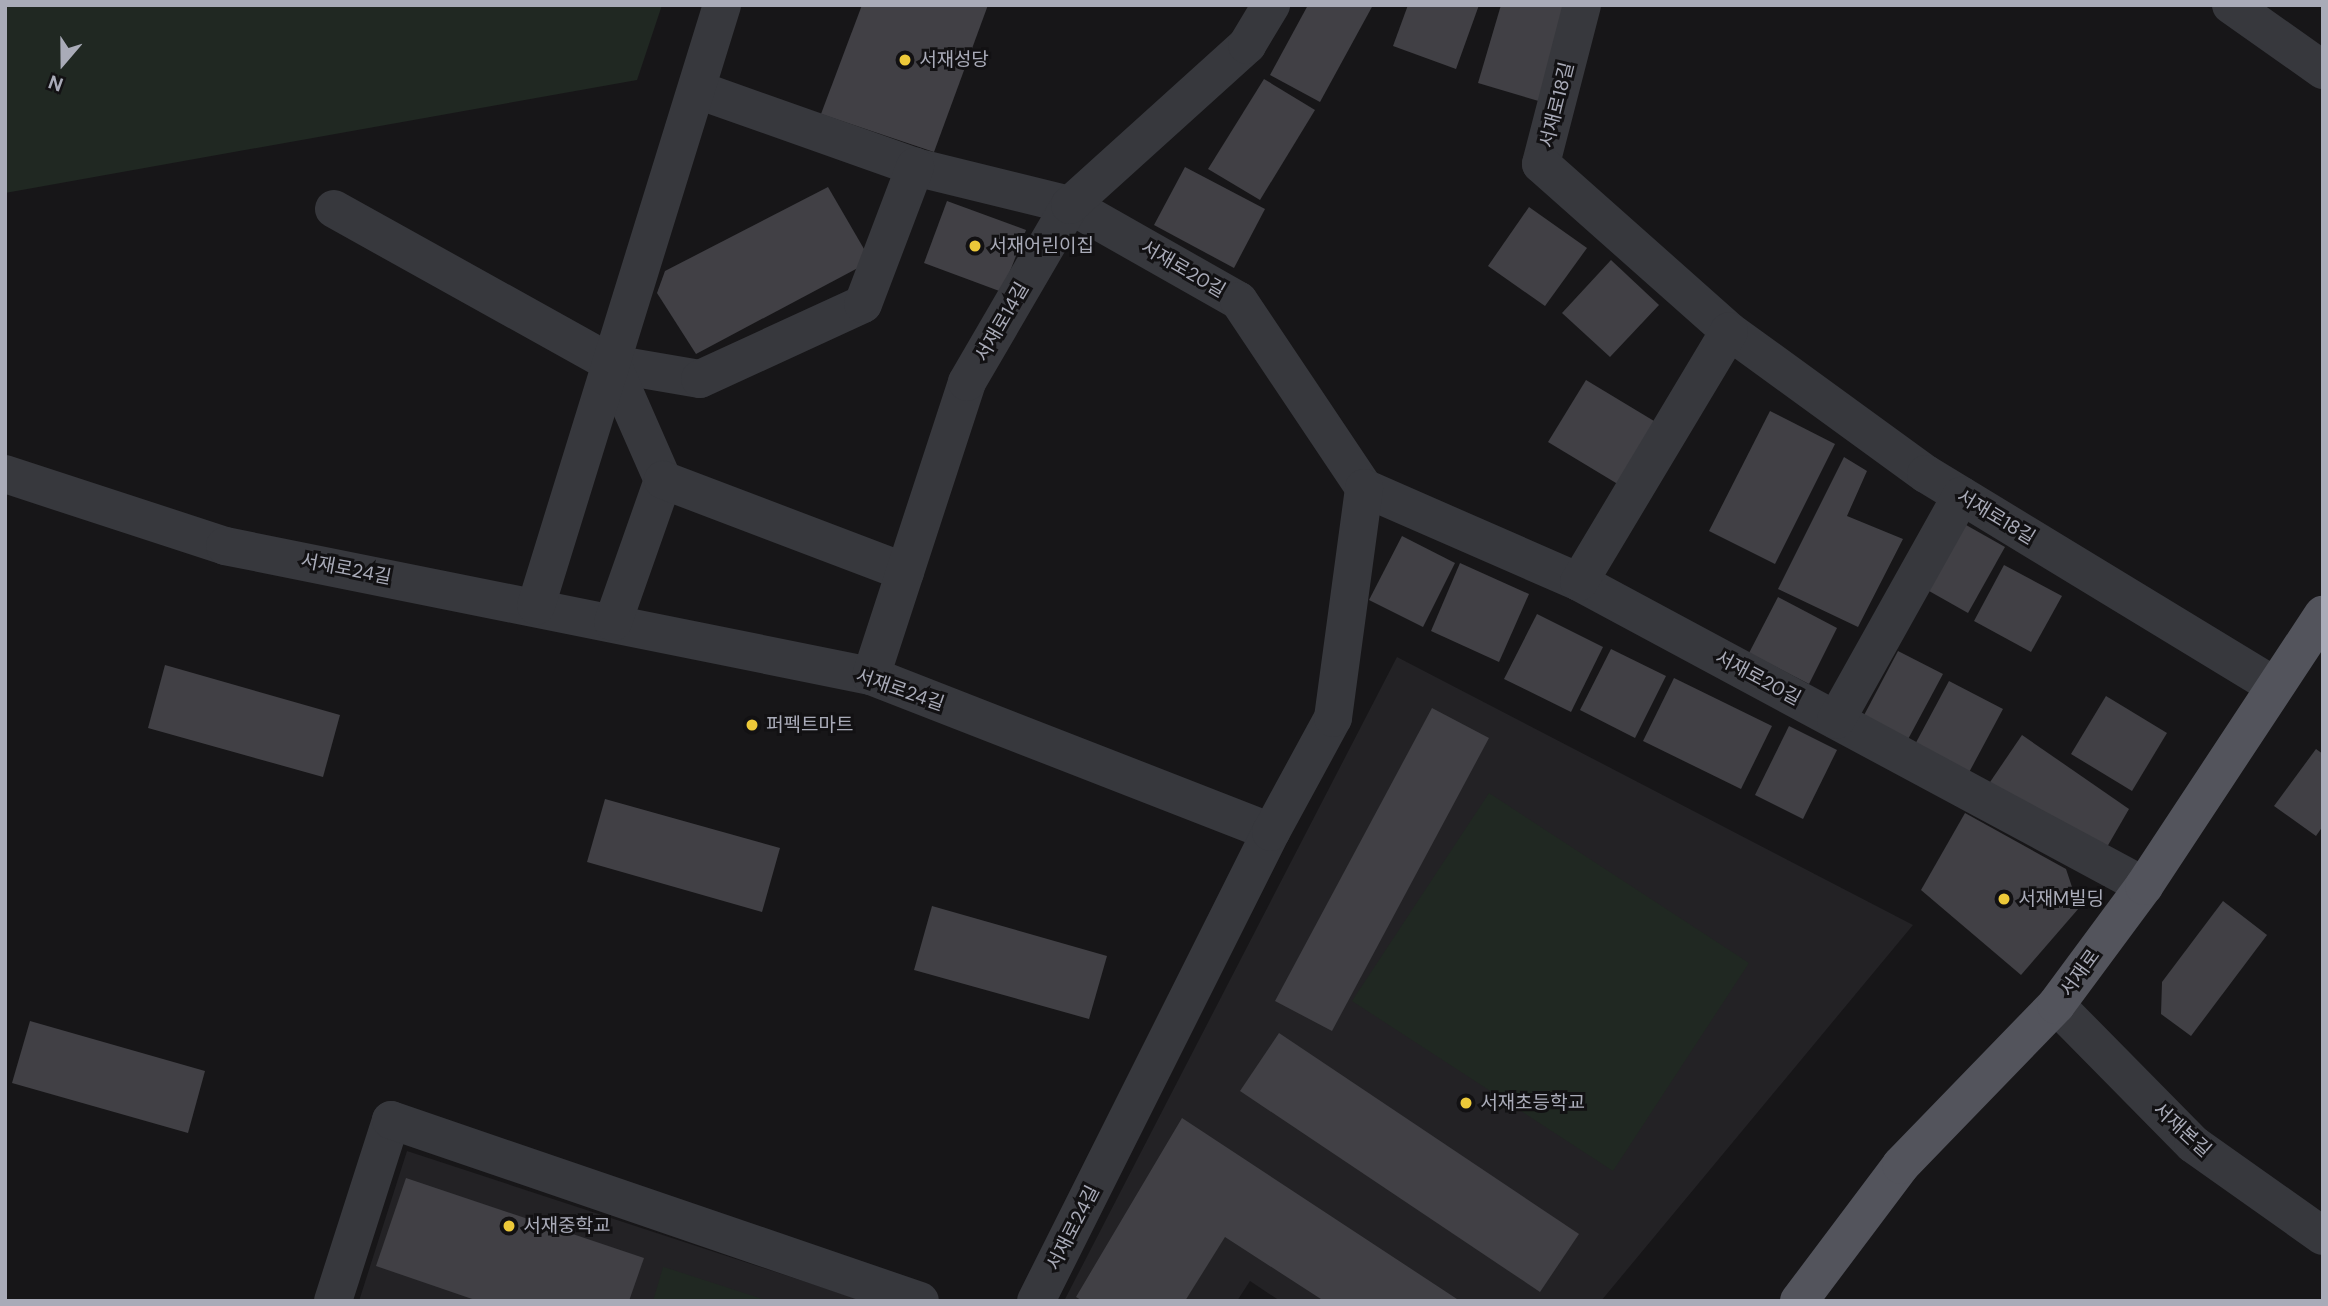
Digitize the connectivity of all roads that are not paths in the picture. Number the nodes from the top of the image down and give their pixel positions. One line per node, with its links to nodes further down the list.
1 (722, 5): 6 (street)
2 (1271, 5): 8 (street, 서재로14길)
3 (1582, 5): 10 (street, 서재로18길)
4 (2231, 5): 5 (street)
5 (2323, 70)
6 (698, 90): 7 (street, 서재로20길); 11 (street)
7 (915, 167): 8 (street, 서재로20길); 11 (street)
8 (1070, 205): 14 (street, 서재로20길); 16 (street, 서재로14길)
9 (334, 209): 11 (street)
10 (1729, 331): 15 (street, 서재로18길); 17 (street)
11 (611, 364): 13 (street); 18 (street)
12 (5, 474): 18 (street, 서재로24길)
13 (663, 480): 16 (street); 20 (street)
14 (1364, 488): 17 (street, 서재로20길); 24 (street)
15 (1961, 496): 22 (street, 서재로18길); 23 (street)
16 (905, 572): 21 (street, 서재로14길)
17 (1579, 582): 23 (street, 서재로20길)
18 (536, 606): 20 (street, 서재로24길)
19 (2323, 615): 22 (main road, 서재로)
20 (613, 622): 21 (street, 서재로24길)
21 (870, 676): 24 (street, 서재로24길)
22 (2274, 686): 25 (main road, 서재로)
23 (1836, 720): 25 (street, 서재로20길)
24 (1270, 832): 30 (street, 서재로24길)
25 (2144, 887): 26 (main road, 서재로)
26 (2056, 1005): 27 (street, 서재본길); 31 (main road, 서재로)
27 (2323, 1236)
28 (333, 1301): 29 (street)
29 (920, 1301)
30 (1036, 1301)
31 (1799, 1301)

